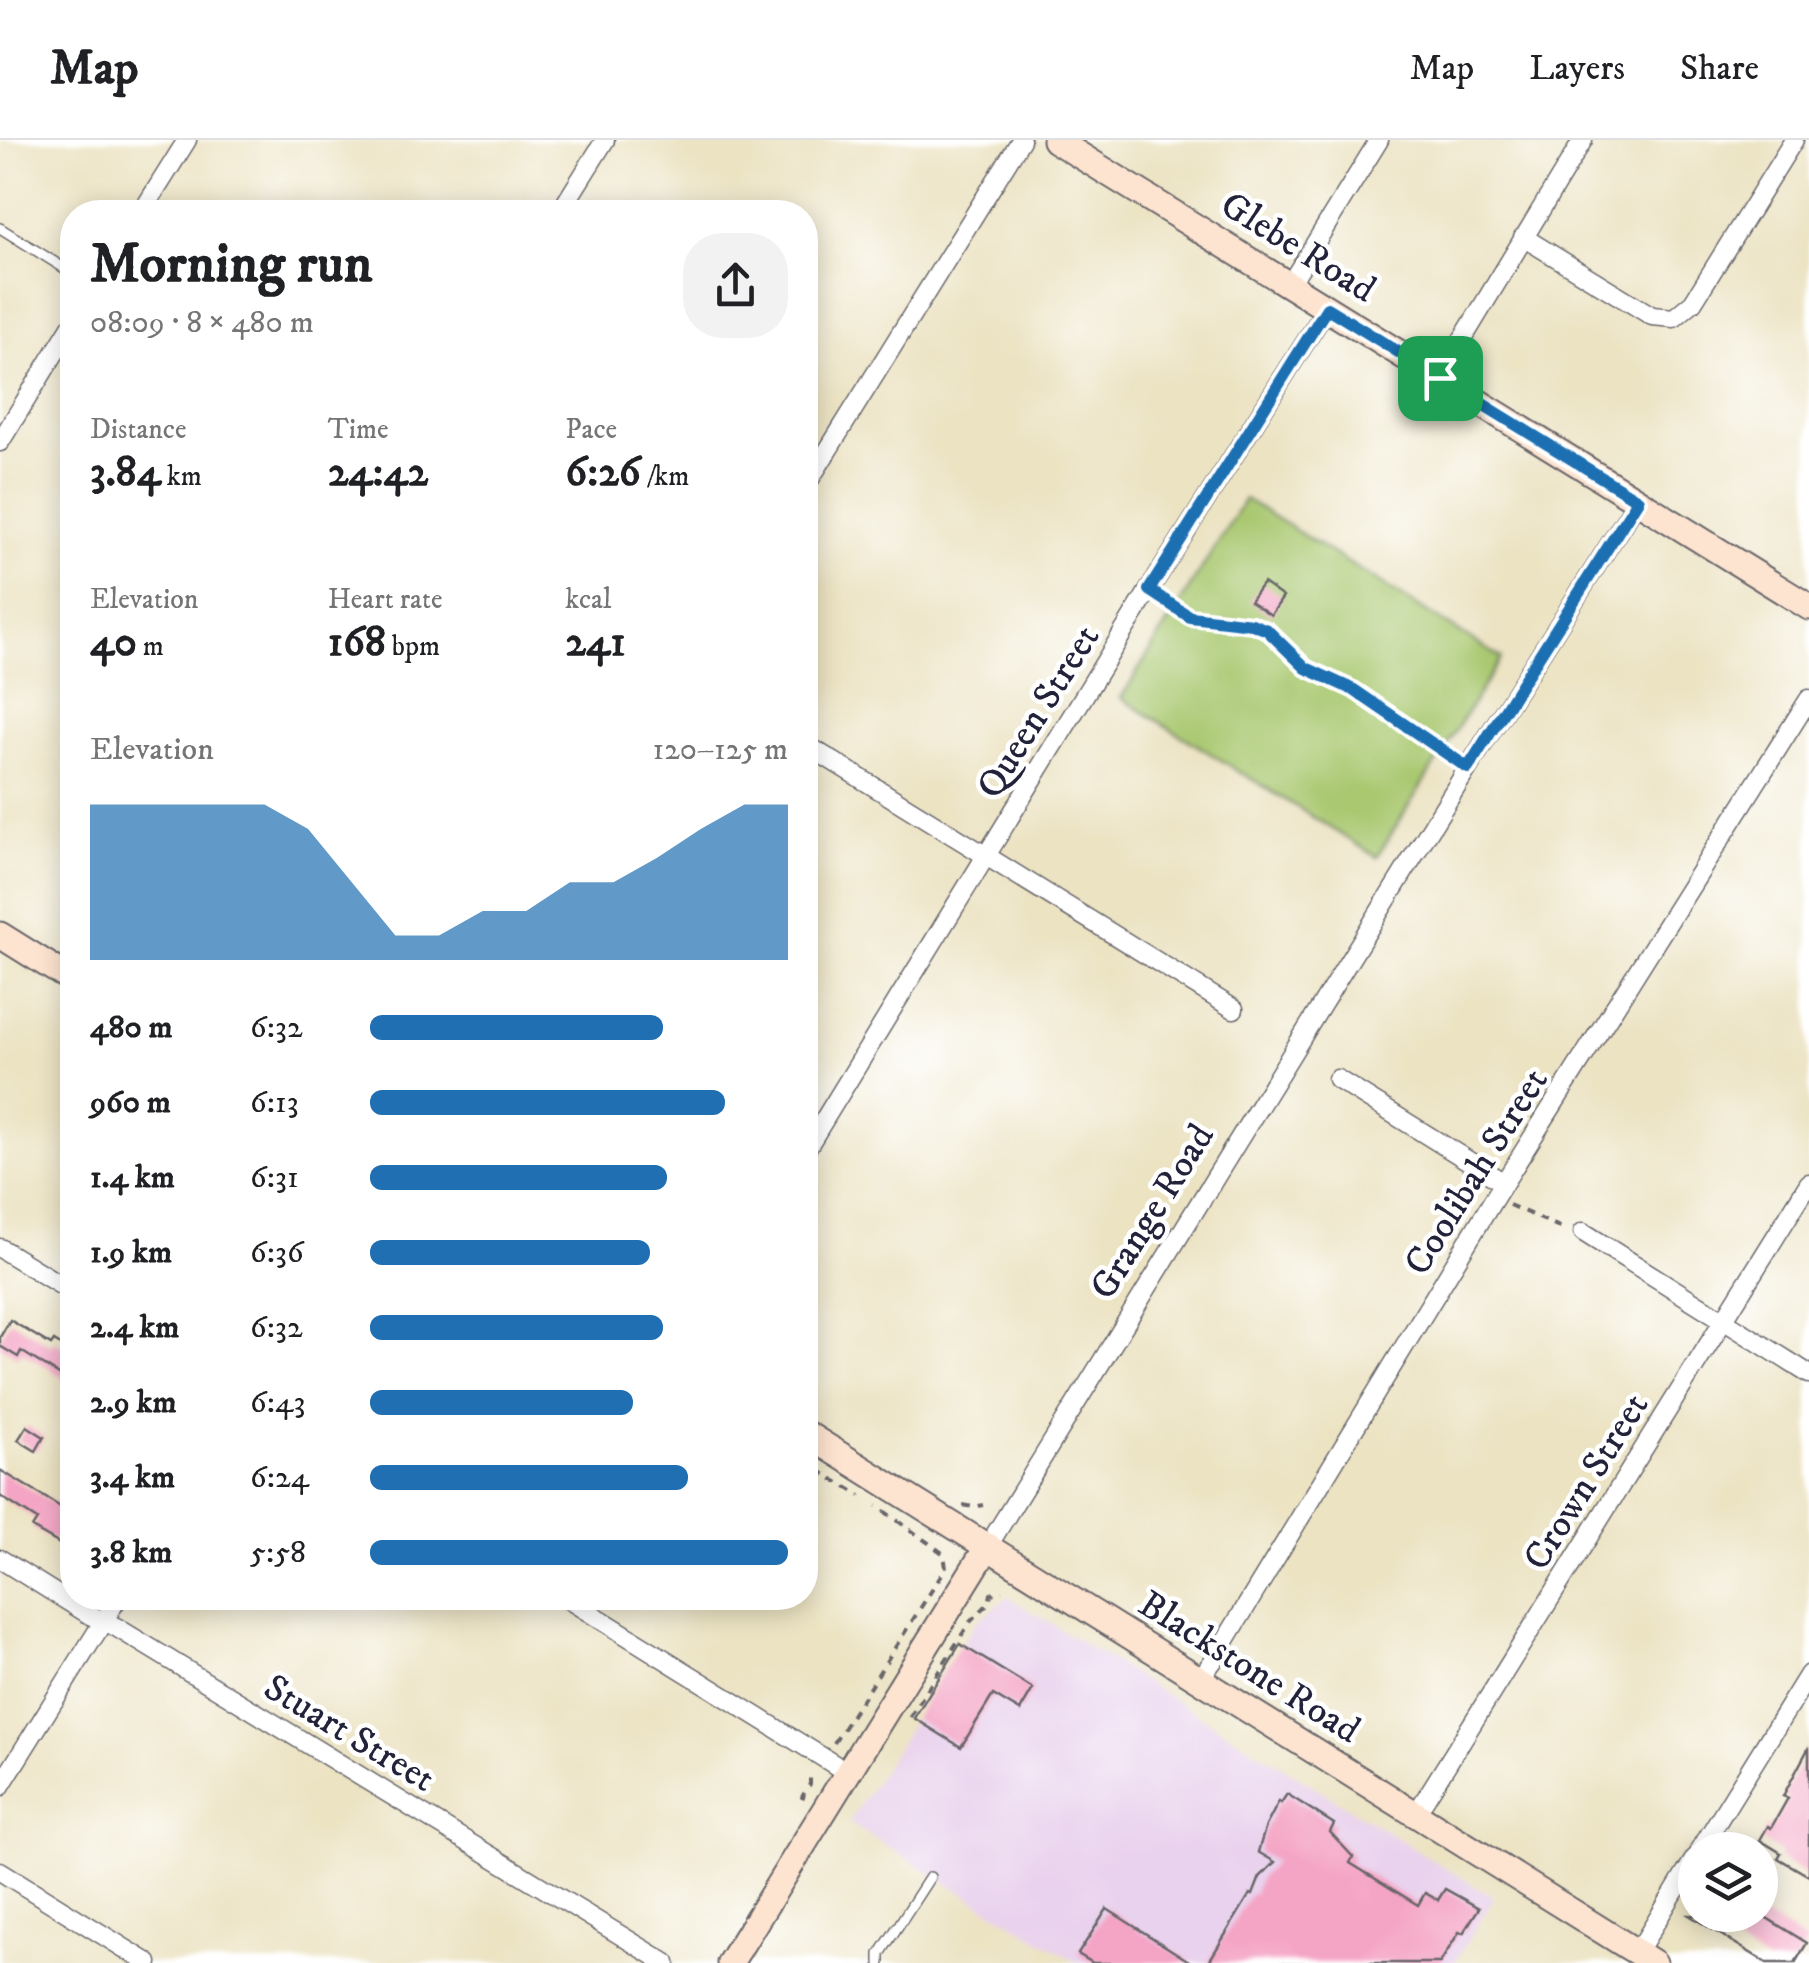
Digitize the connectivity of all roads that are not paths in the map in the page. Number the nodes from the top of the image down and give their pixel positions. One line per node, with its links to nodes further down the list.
1 (186, 140): 8 (street)
2 (605, 140): 9 (street)
3 (1020, 140): 18 (street)
4 (1056, 140): 13 (main road, Glebe Road)
5 (1378, 140): 13 (street)
6 (1582, 140): 11 (street)
7 (1794, 140): 11 (street)
8 (149, 200)
9 (568, 200)
10 (0, 228): 12 (lane)
11 (1523, 237): 16 (street)
12 (60, 266)
13 (1290, 284): 14 (main road, Glebe Road)
14 (1327, 308): 16 (main road, Glebe Road); 23 (street, Queen Street)
15 (60, 344): 17 (street)
16 (1440, 378): 19 (main road, Glebe Road)
17 (0, 442)
18 (818, 466)
19 (1638, 500): 20 (main road, Glebe Road); 37 (street, Grange Road)
20 (1809, 607)
21 (1809, 698): 30 (street, Coolibah Street)
22 (818, 752): 23 (street)
23 (986, 856): 26 (street); 28 (street, Queen Street)
24 (0, 935): 25 (main road)
25 (60, 972)
26 (1234, 1009)
27 (1337, 1079): 30 (street)
28 (818, 1130)
29 (1809, 1183): 34 (street, Crown Street)
30 (1500, 1190): 45 (street, Coolibah Street)
31 (1583, 1232): 34 (street)
32 (0, 1248): 33 (street)
33 (60, 1285)
34 (1723, 1320): 35 (street); 48 (street, Crown Street)
35 (1809, 1374)
36 (818, 1441): 37 (main road, Blackstone Road)
37 (988, 1546): 45 (main road, Blackstone Road); 46 (main road, Grange Road)
38 (0, 1559): 39 (street, Stuart Street)
39 (60, 1595)
40 (86, 1610): 43 (street, Stuart Street)
41 (111, 1610): 43 (street)
42 (585, 1610): 46 (street)
43 (104, 1621): 47 (street); 55 (street, Stuart Street)
44 (1809, 1674): 49 (street)
45 (1199, 1680): 48 (main road, Blackstone Road)
46 (848, 1773): 56 (main road, Grange Road)
47 (0, 1787)
48 (1416, 1814): 53 (main road, Blackstone Road)
49 (1711, 1832)
50 (0, 1871): 54 (street)
51 (930, 1877): 57 (lane)
52 (1678, 1892): 53 (street)
53 (1645, 1958)
54 (148, 1963)
55 (666, 1963)
56 (730, 1963)
57 (880, 1963)

